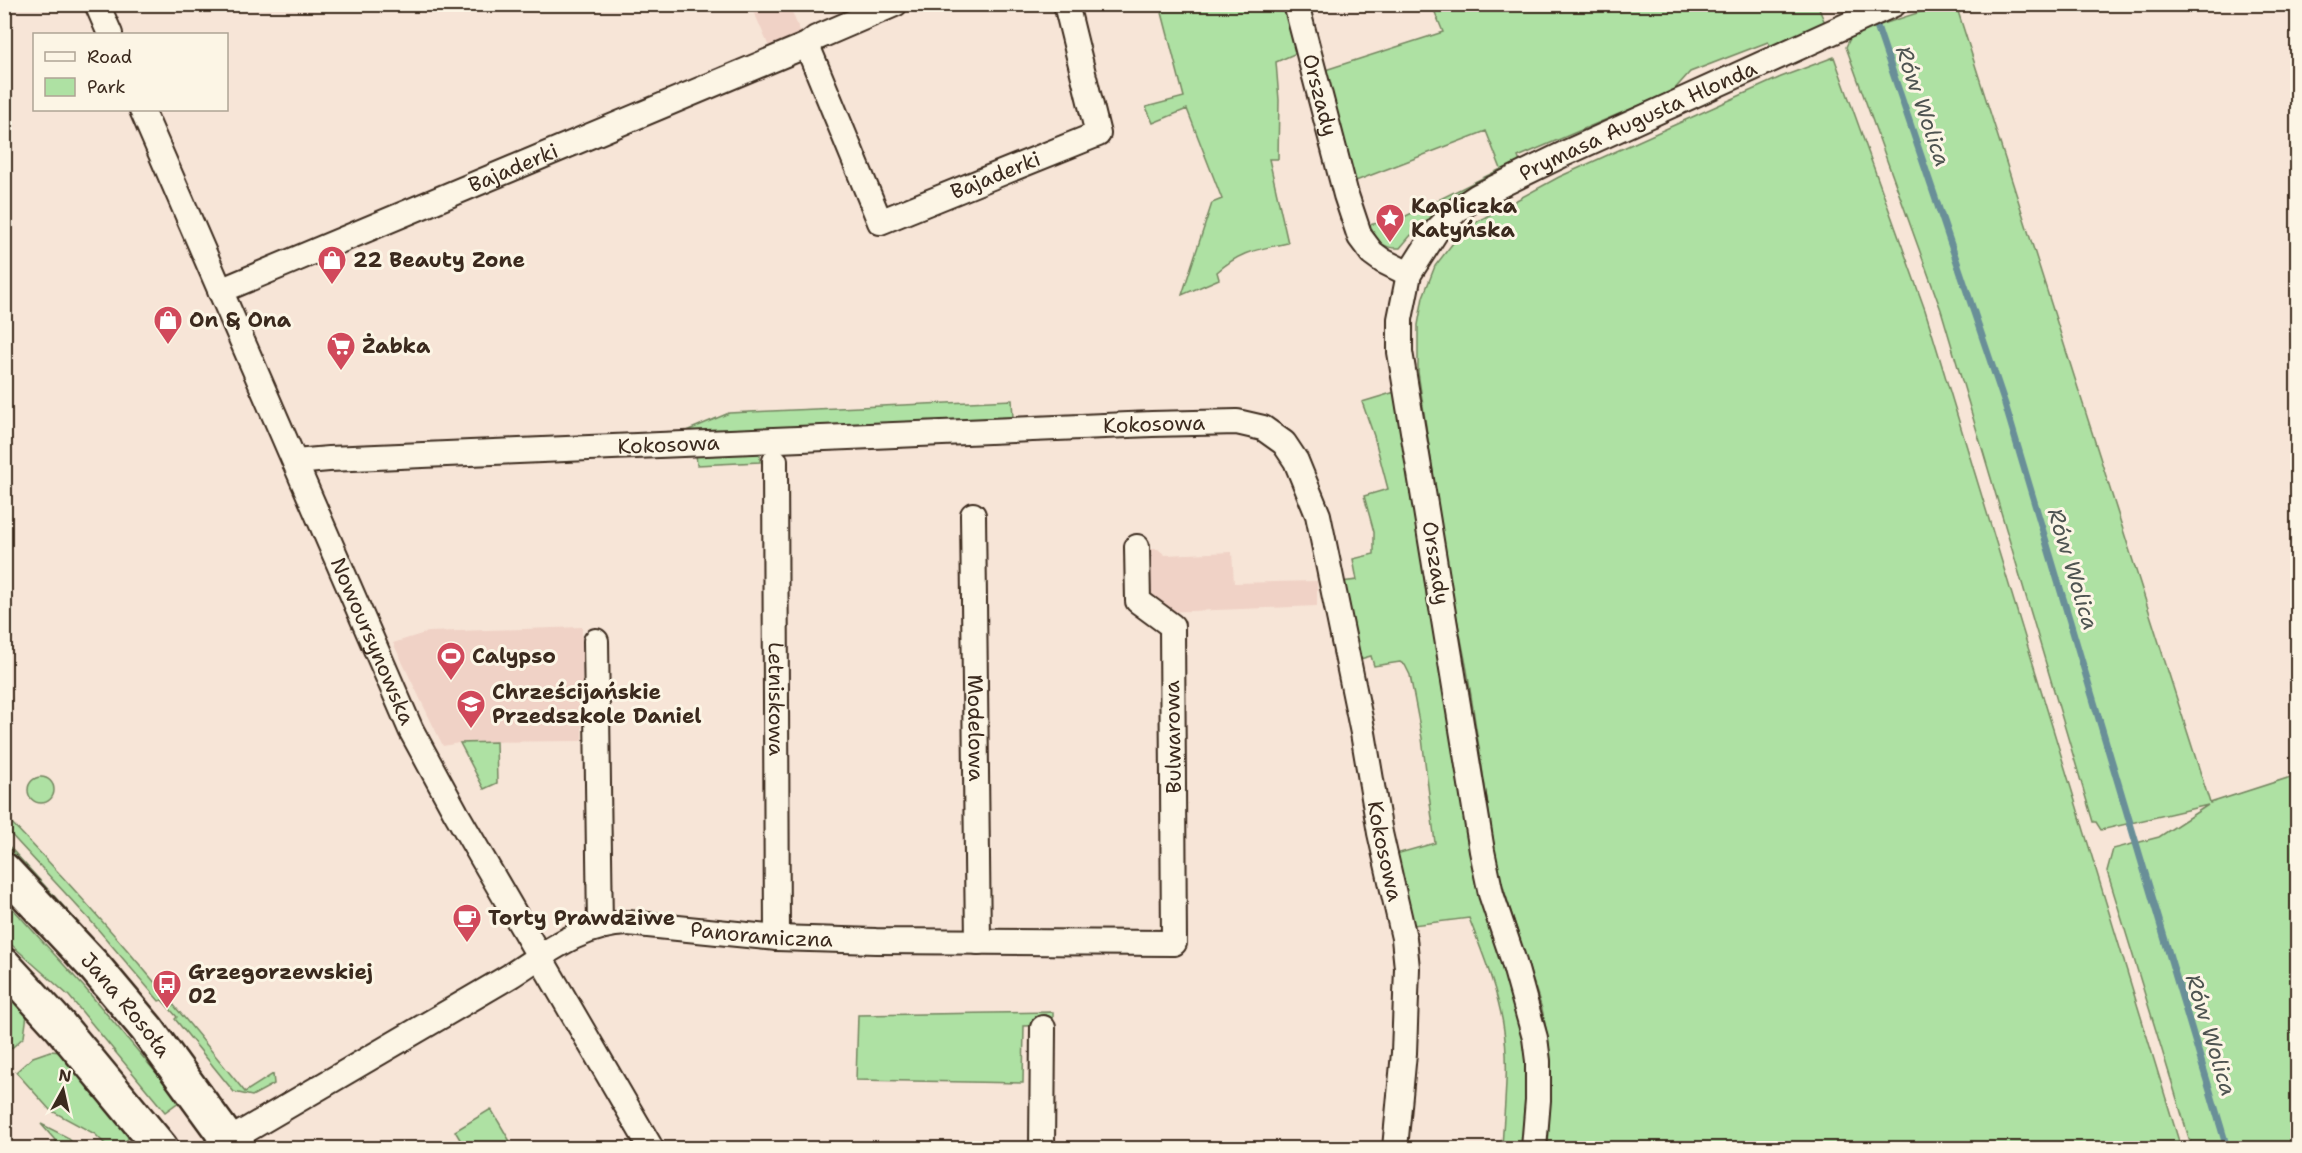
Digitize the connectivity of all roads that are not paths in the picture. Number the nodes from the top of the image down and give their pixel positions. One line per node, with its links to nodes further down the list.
1 (97, 4): 6 (street)
2 (895, 4): 7 (street, Bajaderki)
3 (1066, 4): 7 (street, Bajaderki)
4 (1296, 4): 9 (street, Orszady)
5 (1894, 4): 9 (street, Prymasa Augusta Hlonda)
6 (110, 33)
7 (807, 45): 10 (street, Bajaderki)
8 (142, 111): 10 (street, Nowoursynowska)
9 (1409, 274): 29 (street, Orszady)
10 (220, 291): 12 (street, Nowoursynowska)
11 (775, 461): 18 (street, Letniskowa)
12 (295, 462): 21 (street, Nowoursynowska); 28 (street, Kokosowa)
13 (973, 516): 19 (street, Modelowa)
14 (1137, 547): 20 (street, Bulwarowa)
15 (596, 640): 17 (street)
16 (4, 870): 24 (main road, Jana Rosoła)
17 (600, 926): 18 (street, Panoramiczna); 21 (street, Panoramiczna)
18 (777, 938): 19 (street, Panoramiczna)
19 (978, 942): 20 (street, Panoramiczna)
20 (1174, 944)
21 (540, 957): 24 (street, Panoramiczna); 26 (street, Nowoursynowska)
22 (4, 964): 25 (main road)
23 (1043, 1028): 27 (street)
24 (226, 1146)
25 (161, 1149)
26 (651, 1149)
27 (1042, 1149)
28 (1395, 1149)
29 (1534, 1149)

